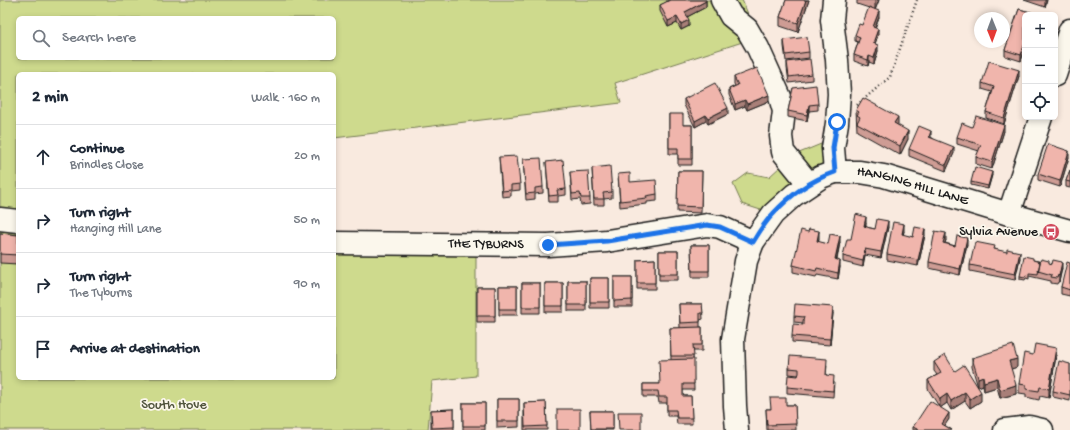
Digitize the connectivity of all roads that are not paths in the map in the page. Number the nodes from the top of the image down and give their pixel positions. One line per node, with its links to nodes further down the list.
1 (722, 0): 7 (street)
2 (834, 0): 6 (street)
3 (1070, 30): 4 (street)
4 (1058, 66)
5 (1040, 120): 8 (street)
6 (835, 172): 7 (street, HANGING HILL LANE); 8 (street, HANGING HILL LANE)
7 (809, 184): 12 (street, HANGING HILL LANE)
8 (1009, 214): 11 (street, HANGING HILL LANE)
9 (0, 219): 10 (street)
10 (16, 221)
11 (1070, 231)
12 (753, 242): 13 (street, THE TYBURNS); 14 (street, HANGING HILL LANE)
13 (336, 243)
14 (737, 430)
15 (1005, 430): 16 (street)
16 (1042, 430)

